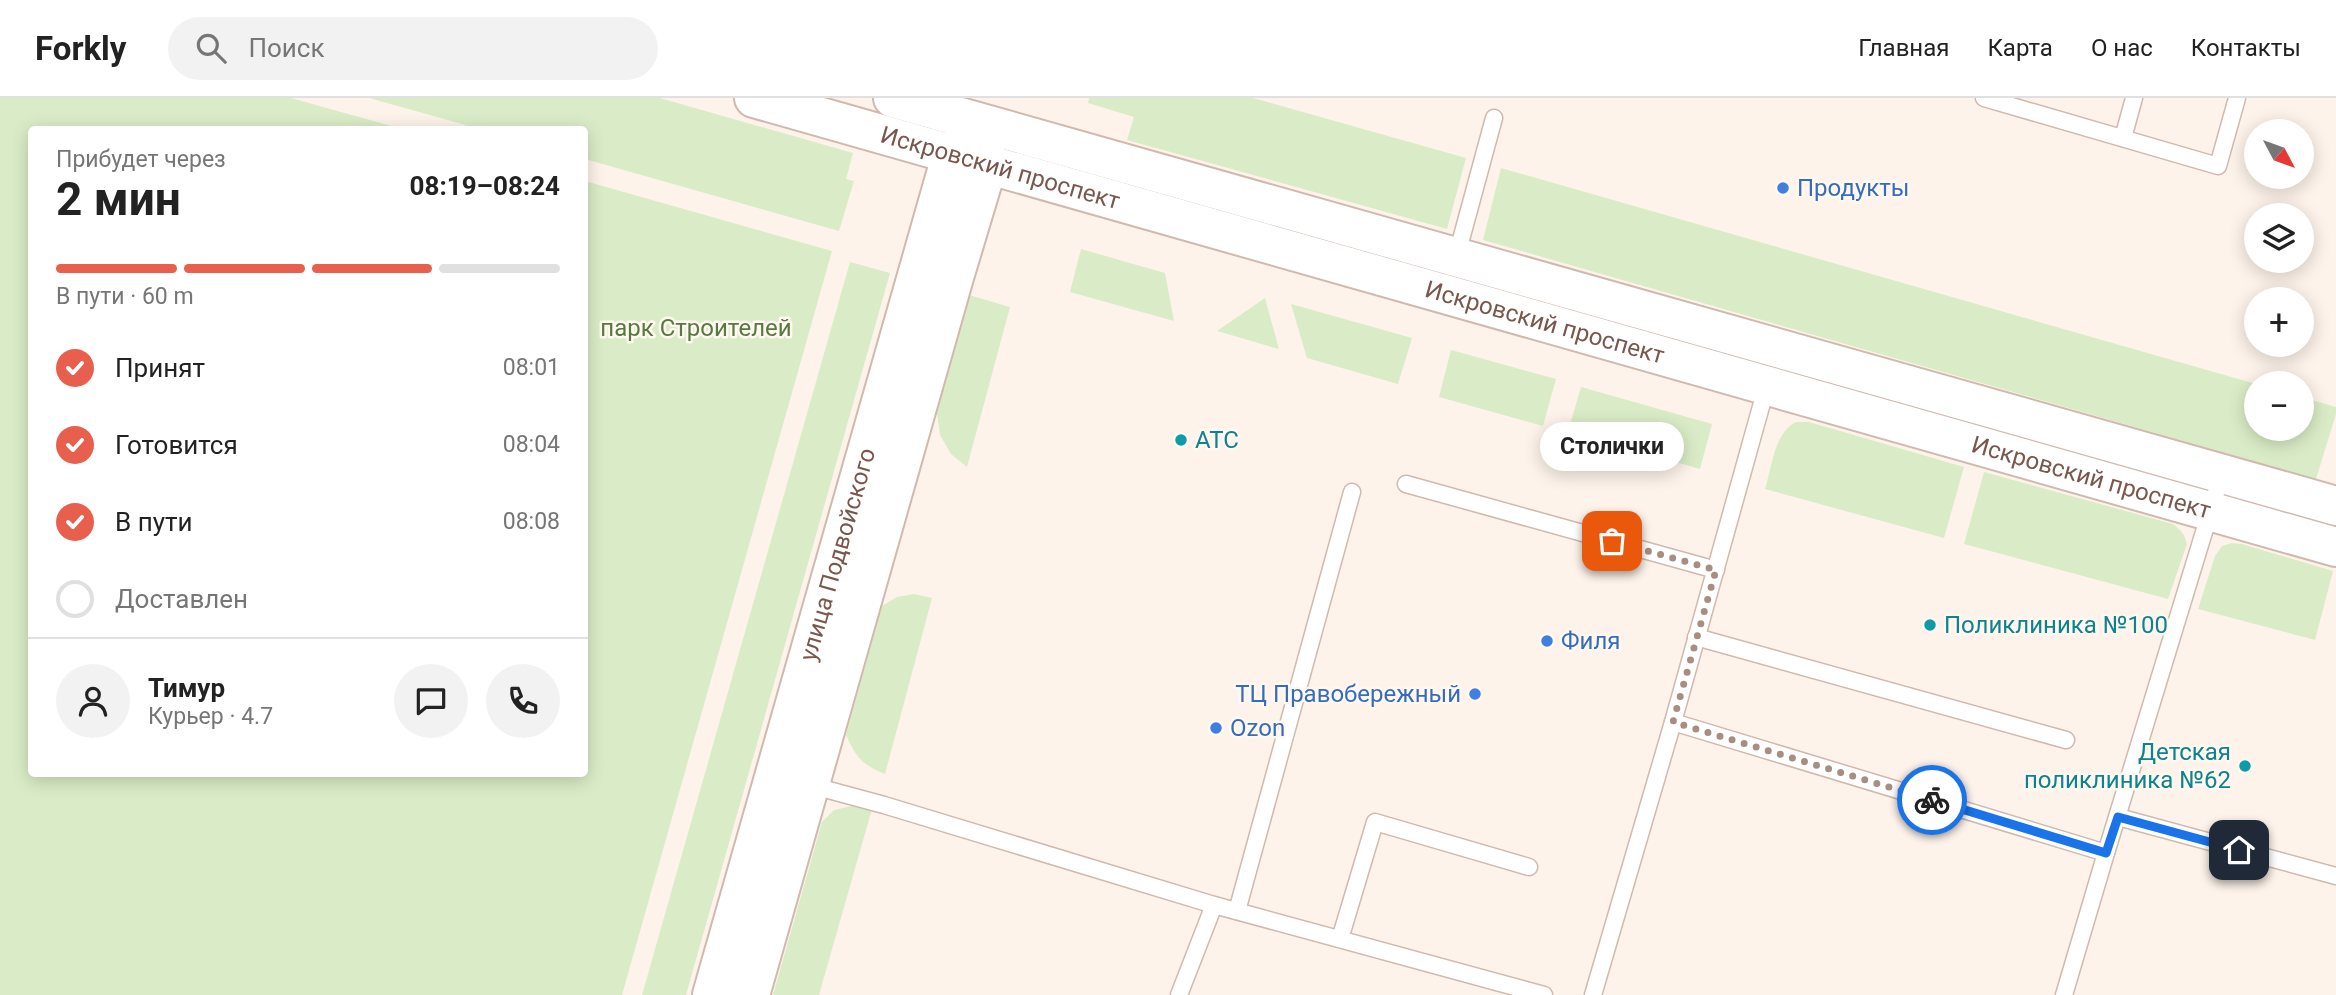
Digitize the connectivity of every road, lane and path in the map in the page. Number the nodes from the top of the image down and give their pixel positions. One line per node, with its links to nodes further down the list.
1 (754, 98): 9 (street, Искровский проспект)
2 (893, 98): 6 (street, Искровский проспект)
3 (1984, 98): 8 (lane)
4 (2134, 98): 8 (lane)
5 (2237, 98): 8 (lane)
6 (981, 110): 9 (street, улица Подвойского); 10 (street); 11 (street, Искровский проспект)
7 (1494, 118): 11 (lane)
8 (2123, 138)
9 (952, 153): 10 (street, Искровский проспект); 23 (street, улица Подвойского)
10 (988, 164): 11 (street, Искровский проспект); 23 (street, улица Подвойского)
11 (1451, 275): 12 (street, Искровский проспект)
12 (1773, 366): 13 (street, Искровский проспект); 17 (street, Искровский проспект); 19 (lane)
13 (2222, 473): 16 (street, Искровский проспект); 17 (lane)
14 (1406, 484): 19 (lane)
15 (1352, 492): 29 (lane)
16 (2334, 498)
17 (2211, 512): 18 (street, Искровский проспект); 24 (lane)
18 (2336, 547)
19 (1716, 570): 20 (lane)
20 (1696, 637): 21 (lane); 22 (lane)
21 (1673, 722): 25 (lane); 35 (lane)
22 (2066, 740)
23 (792, 781): 28 (lane); 31 (street, улица Подвойского); 32 (street, улица Подвойского)
24 (2118, 817): 25 (lane); 27 (lane)
25 (2106, 853): 36 (lane)
26 (1529, 867): 30 (lane)
27 (2336, 876)
28 (1214, 905): 29 (lane); 33 (lane)
29 (1237, 911): 30 (lane)
30 (1340, 939): 34 (lane)
31 (712, 995)
32 (750, 995)
33 (1179, 995)
34 (1544, 995)
35 (1593, 995)
36 (2064, 995)

